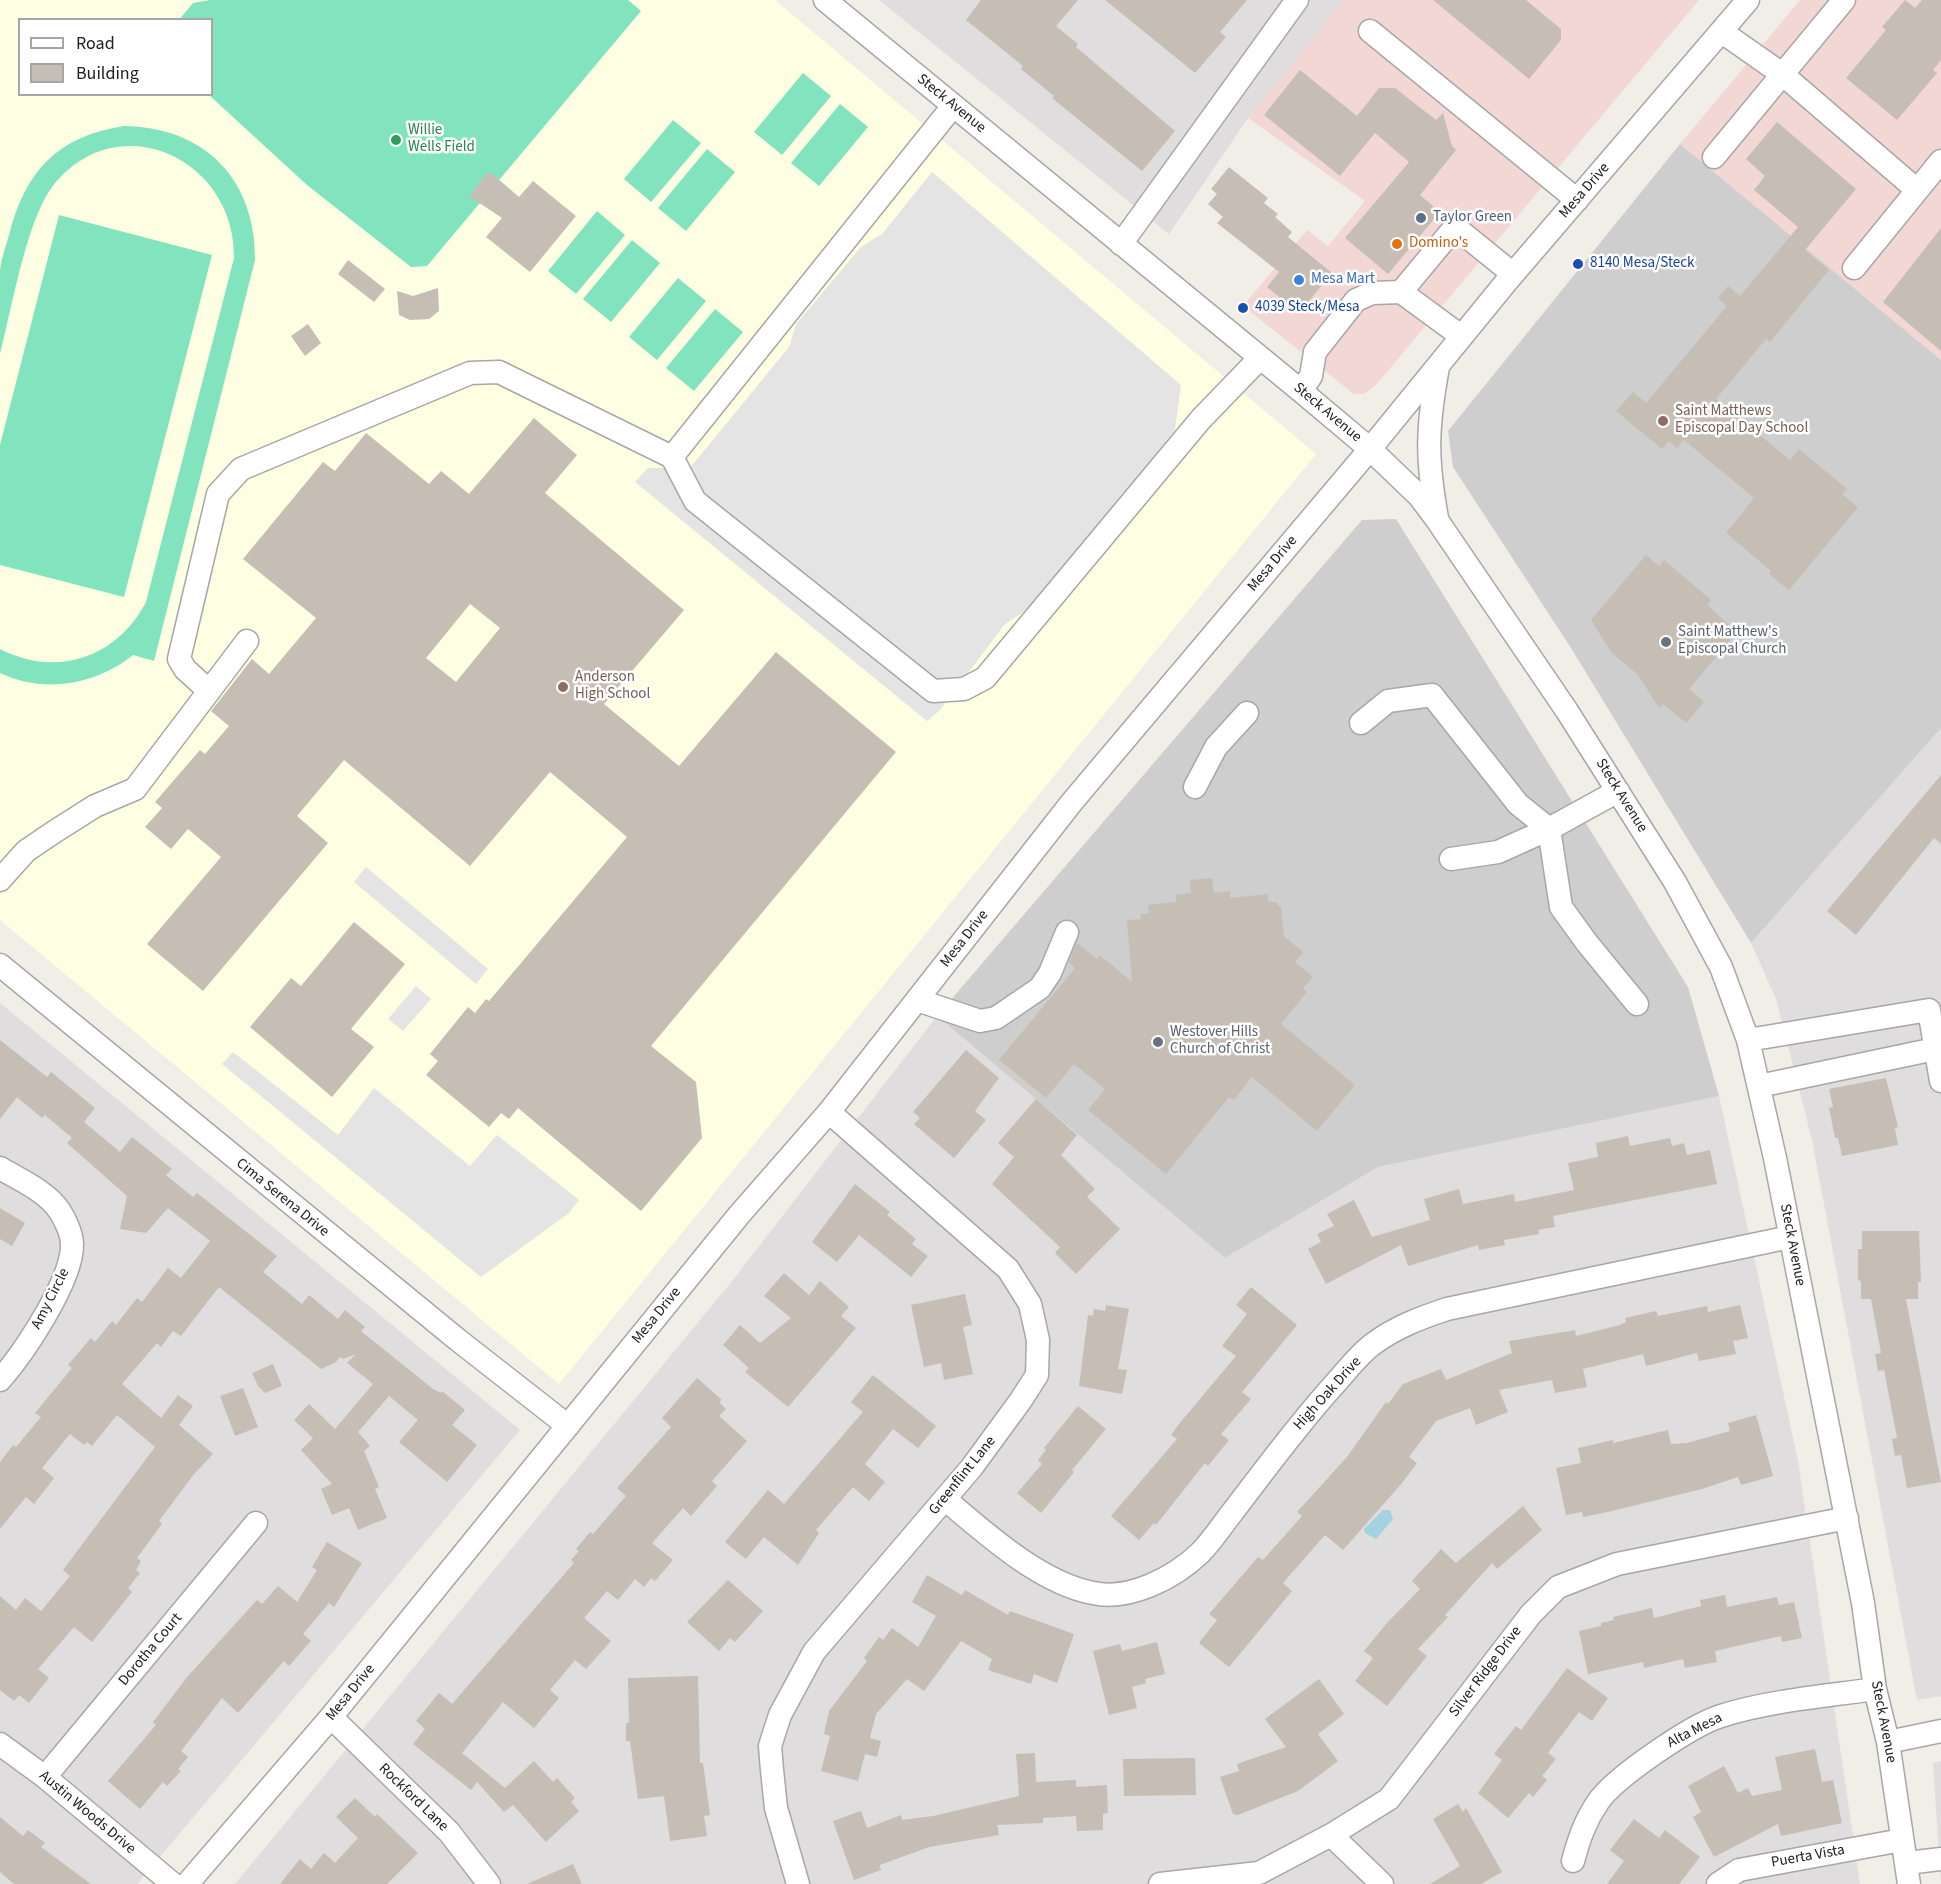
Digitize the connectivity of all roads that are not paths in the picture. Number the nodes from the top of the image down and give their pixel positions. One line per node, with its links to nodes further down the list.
1 (825, 0): 8 (street, Steck Avenue)
2 (1297, 0): 13 (street)
3 (1748, 0): 6 (street, Mesa Drive)
4 (1844, 0): 7 (street)
5 (1370, 31): 12 (street)
6 (1722, 32): 7 (street); 12 (street, Mesa Drive)
7 (1782, 74): 9 (street); 11 (street)
8 (954, 106): 13 (street, Steck Avenue); 22 (street)
9 (1714, 157)
10 (1941, 161): 11 (street)
11 (1917, 190): 14 (street)
12 (1576, 200): 15 (street, Mesa Drive)
13 (1121, 244): 18 (street, Steck Avenue)
14 (1854, 268)
15 (1513, 274): 16 (street); 17 (street, Mesa Drive)
16 (1401, 292): 17 (street); 20 (street)
17 (1461, 336): 19 (street, Mesa Drive)
18 (1259, 359): 20 (street, Steck Avenue); 22 (street)
19 (1439, 364): 21 (street, Mesa Drive); 23 (street)
20 (1301, 391): 21 (street, Steck Avenue)
21 (1370, 449): 23 (street, Steck Avenue); 35 (street, Mesa Drive)
22 (672, 457): 25 (street)
23 (1437, 520): 29 (street, Steck Avenue)
24 (247, 641): 25 (street)
25 (209, 691): 32 (street)
26 (1247, 712): 28 (street)
27 (1361, 723): 30 (street)
28 (1195, 787)
29 (1618, 791): 30 (street); 37 (street, Steck Avenue)
30 (1549, 829): 31 (street); 36 (street)
31 (1451, 859)
32 (0, 880)
33 (1067, 932): 35 (street)
34 (0, 965): 45 (street, Cima Serena Drive)
35 (917, 1000): 41 (street, Mesa Drive)
36 (1637, 1004)
37 (1748, 1040): 38 (street); 40 (street, Steck Avenue)
38 (1935, 1049): 39 (street); 40 (street)
39 (1941, 1081)
40 (1759, 1086): 43 (street, Steck Avenue)
41 (829, 1112): 45 (street, Mesa Drive); 46 (street, Greenflint Lane)
42 (0, 1168): 44 (street, Amy Circle)
43 (1790, 1236): 46 (street, High Oak Drive); 47 (street, Steck Avenue)
44 (0, 1380)
45 (568, 1426): 50 (street, Mesa Drive)
46 (945, 1499): 63 (street, Greenflint Lane)
47 (1847, 1518): 49 (street, Steck Avenue); 55 (street, Silver Ridge Drive)
48 (256, 1523): 54 (street, Dorotha Court)
49 (1875, 1689): 52 (street, Steck Avenue); 58 (street, Alta Mesa)
50 (331, 1718): 61 (street, Mesa Drive); 62 (street, Rockford Lane)
51 (1941, 1731): 52 (street)
52 (1888, 1742): 56 (street, Steck Avenue)
53 (0, 1744): 54 (street, Austin Woods Drive)
54 (45, 1777): 60 (street, Austin Woods Drive)
55 (1331, 1835): 64 (street, Silver Ridge Drive); 65 (street)
56 (1902, 1840): 59 (street, Steck Avenue); 66 (street, Puerta Vista)
57 (1941, 1858): 59 (street)
58 (1573, 1861)
59 (1908, 1873)
60 (173, 1884)
61 (187, 1884)
62 (489, 1884)
63 (798, 1884)
64 (1160, 1884)
65 (1382, 1884)
66 (1718, 1884)

